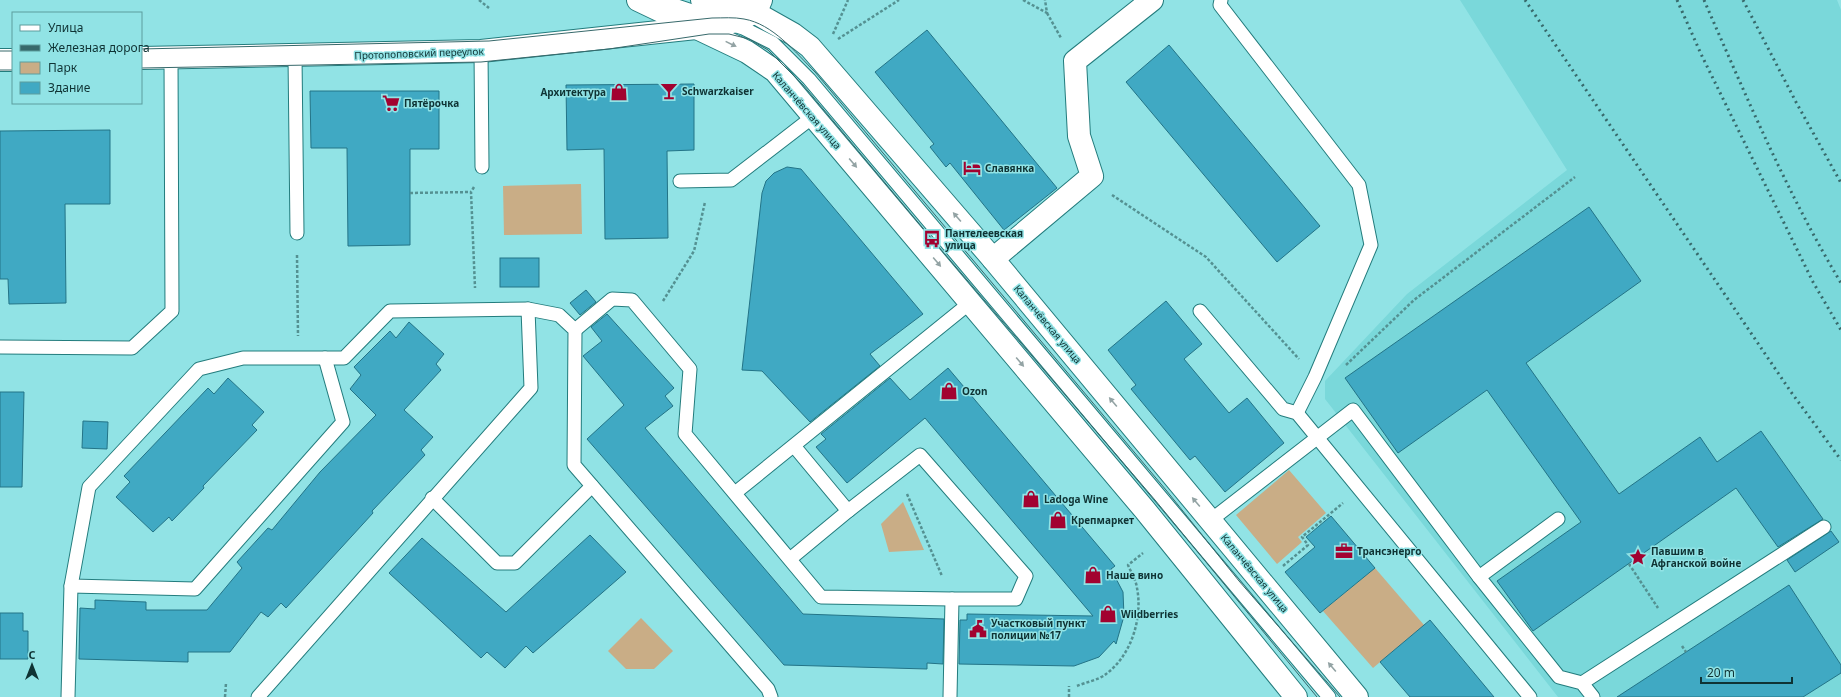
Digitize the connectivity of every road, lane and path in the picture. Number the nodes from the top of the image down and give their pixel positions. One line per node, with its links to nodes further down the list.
1 (479, 0): 12 (path)
2 (638, 0): 14 (main road, Каланчёвская улица)
3 (659, 0): 13 (lane)
4 (702, 0): 11 (main road, Каланчёвская улица)
5 (848, 0): 15 (path)
6 (899, 0): 16 (path)
7 (1023, 0): 8 (path)
8 (1045, 0)
9 (1152, 0): 32 (main road)
10 (1221, 0): 43 (lane)
11 (758, 6): 13 (main road); 32 (main road, Каланчёвская улица, one-way to 11)
12 (489, 8)
13 (726, 22): 14 (main road); 76 (lane)
14 (696, 28): 17 (main road, Протопоповский переулок); 23 (main road, Каланчёвская улица, one-way to 23)
15 (830, 39)
16 (834, 42)
17 (481, 51): 18 (main road, Протопоповский переулок); 24 (lane)
18 (295, 56): 20 (main road, Протопоповский переулок); 31 (lane)
19 (142, 58): 20 (main road, Протопоповский переулок)
20 (171, 58): 39 (lane)
21 (0, 60): 22 (main road)
22 (12, 60)
23 (814, 116): 26 (lane); 33 (main road, Каланчёвская улица, one-way to 33)
24 (482, 167): 28 (path)
25 (1575, 177): 42 (path)
26 (711, 180): 27 (lane); 37 (path)
27 (680, 181)
28 (472, 192): 30 (path); 35 (path)
29 (1108, 192): 43 (path)
30 (410, 193)
31 (297, 233): 40 (path)
32 (994, 259): 54 (main road, Каланчёвская улица, one-way to 32)
33 (971, 302): 46 (lane); 75 (main road, Каланчёвская улица, one-way to 75)
34 (528, 309): 35 (lane); 38 (lane); 51 (lane)
35 (476, 310): 41 (lane)
36 (1200, 311): 44 (lane)
37 (650, 322): 38 (lane); 50 (lane)
38 (575, 330): 48 (lane)
39 (0, 347)
40 (298, 358): 41 (lane); 61 (lane)
41 (325, 358): 61 (lane)
42 (1341, 370)
43 (1315, 377): 44 (lane)
44 (1297, 412): 45 (lane)
45 (1317, 438): 49 (lane); 54 (lane); 60 (lane)
46 (794, 446): 50 (lane); 52 (lane)
47 (898, 472): 52 (lane); 62 (path); 62 (lane)
48 (592, 486): 51 (lane); 72 (lane)
49 (1359, 489): 59 (path); 77 (lane)
50 (735, 493): 57 (lane)
51 (432, 498): 71 (lane)
52 (848, 511): 57 (lane)
53 (1558, 519): 60 (lane)
54 (1211, 520): 68 (main road, Каланчёвская улица, one-way to 54)
55 (1824, 527): 63 (lane)
56 (1143, 553): 67 (path)
57 (790, 559): 62 (lane)
58 (1629, 564): 63 (path)
59 (1282, 567)
60 (1479, 577): 65 (lane)
61 (71, 586): 69 (lane)
62 (952, 599): 73 (lane)
63 (1670, 627): 65 (lane)
64 (226, 684): 70 (path)
65 (1582, 684): 78 (lane)
66 (1069, 686): 74 (path)
67 (1077, 686)
68 (1355, 696)
69 (68, 697)
70 (226, 697)
71 (258, 697)
72 (771, 697)
73 (950, 697)
74 (1069, 697)
75 (1296, 697)
76 (1328, 697)
77 (1530, 697)
78 (1593, 697)

